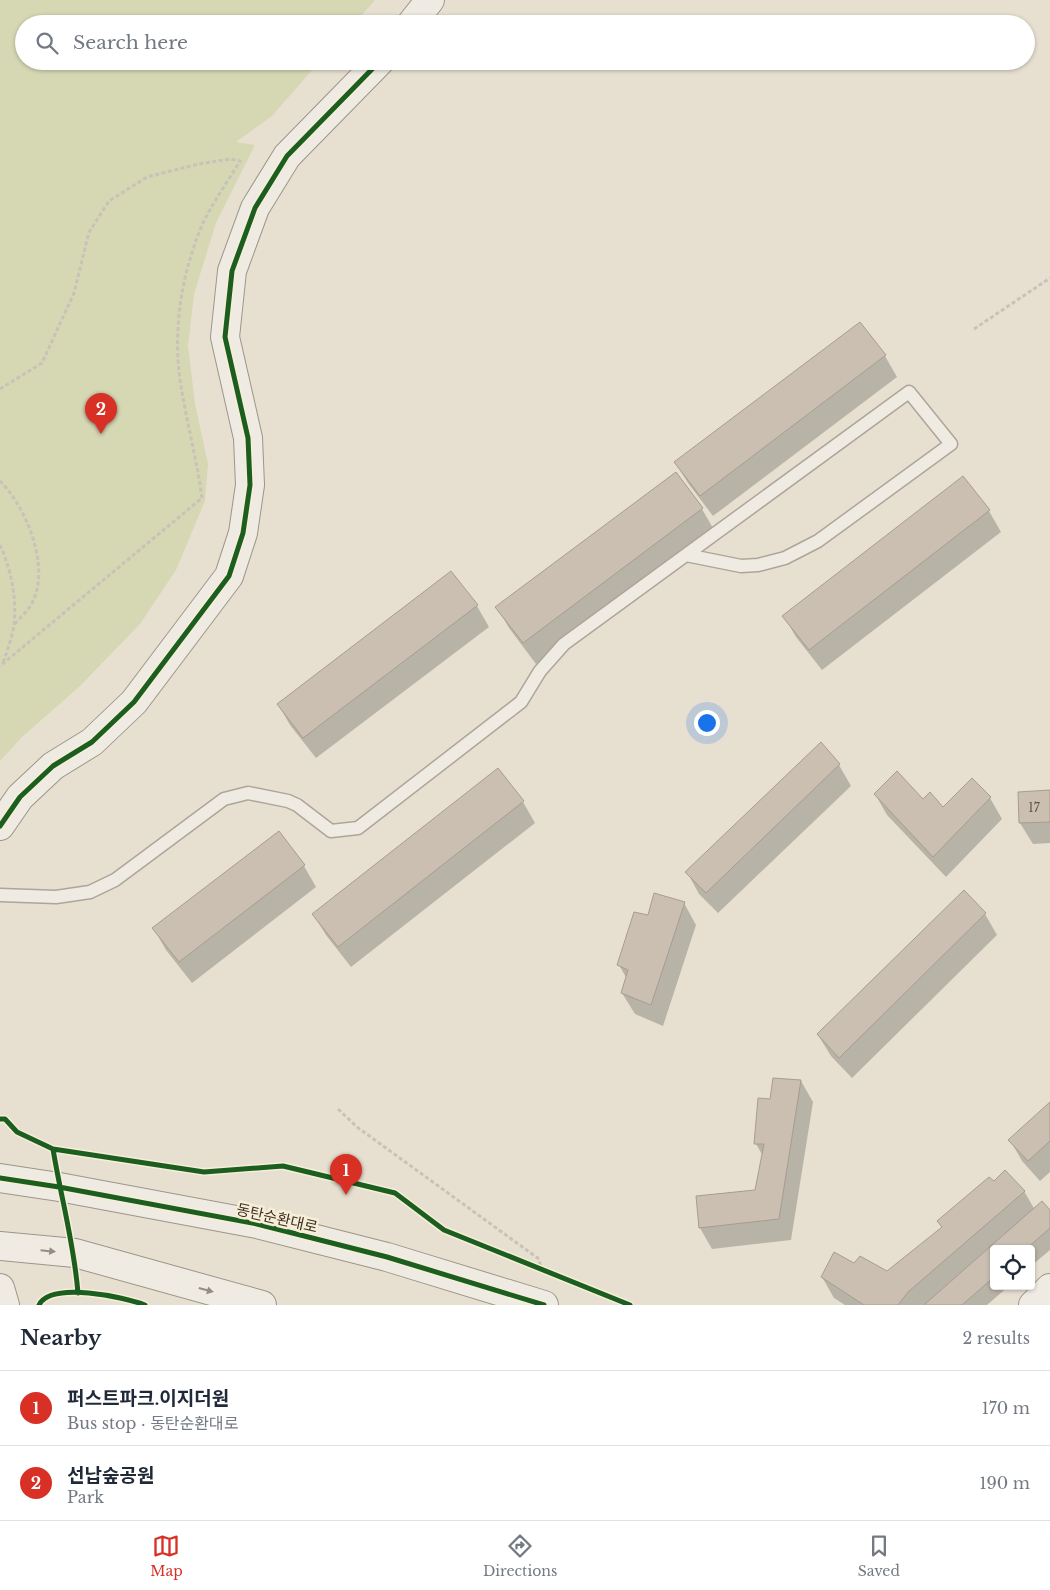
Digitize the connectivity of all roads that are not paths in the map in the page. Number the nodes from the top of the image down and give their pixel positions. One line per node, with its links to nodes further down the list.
1 (430, 0): 2 (street)
2 (418, 15)
3 (371, 70): 5 (street)
4 (686, 554): 4 (lane); 6 (lane)
5 (0, 826)
6 (0, 895)
7 (0, 1178): 13 (street, 동탄순환대로)
8 (0, 1246): 12 (street, one-way to 12)
9 (0, 1288): 11 (street)
10 (1050, 1288): 14 (street)
11 (5, 1305)
12 (262, 1305)
13 (544, 1305)
14 (1034, 1305)

